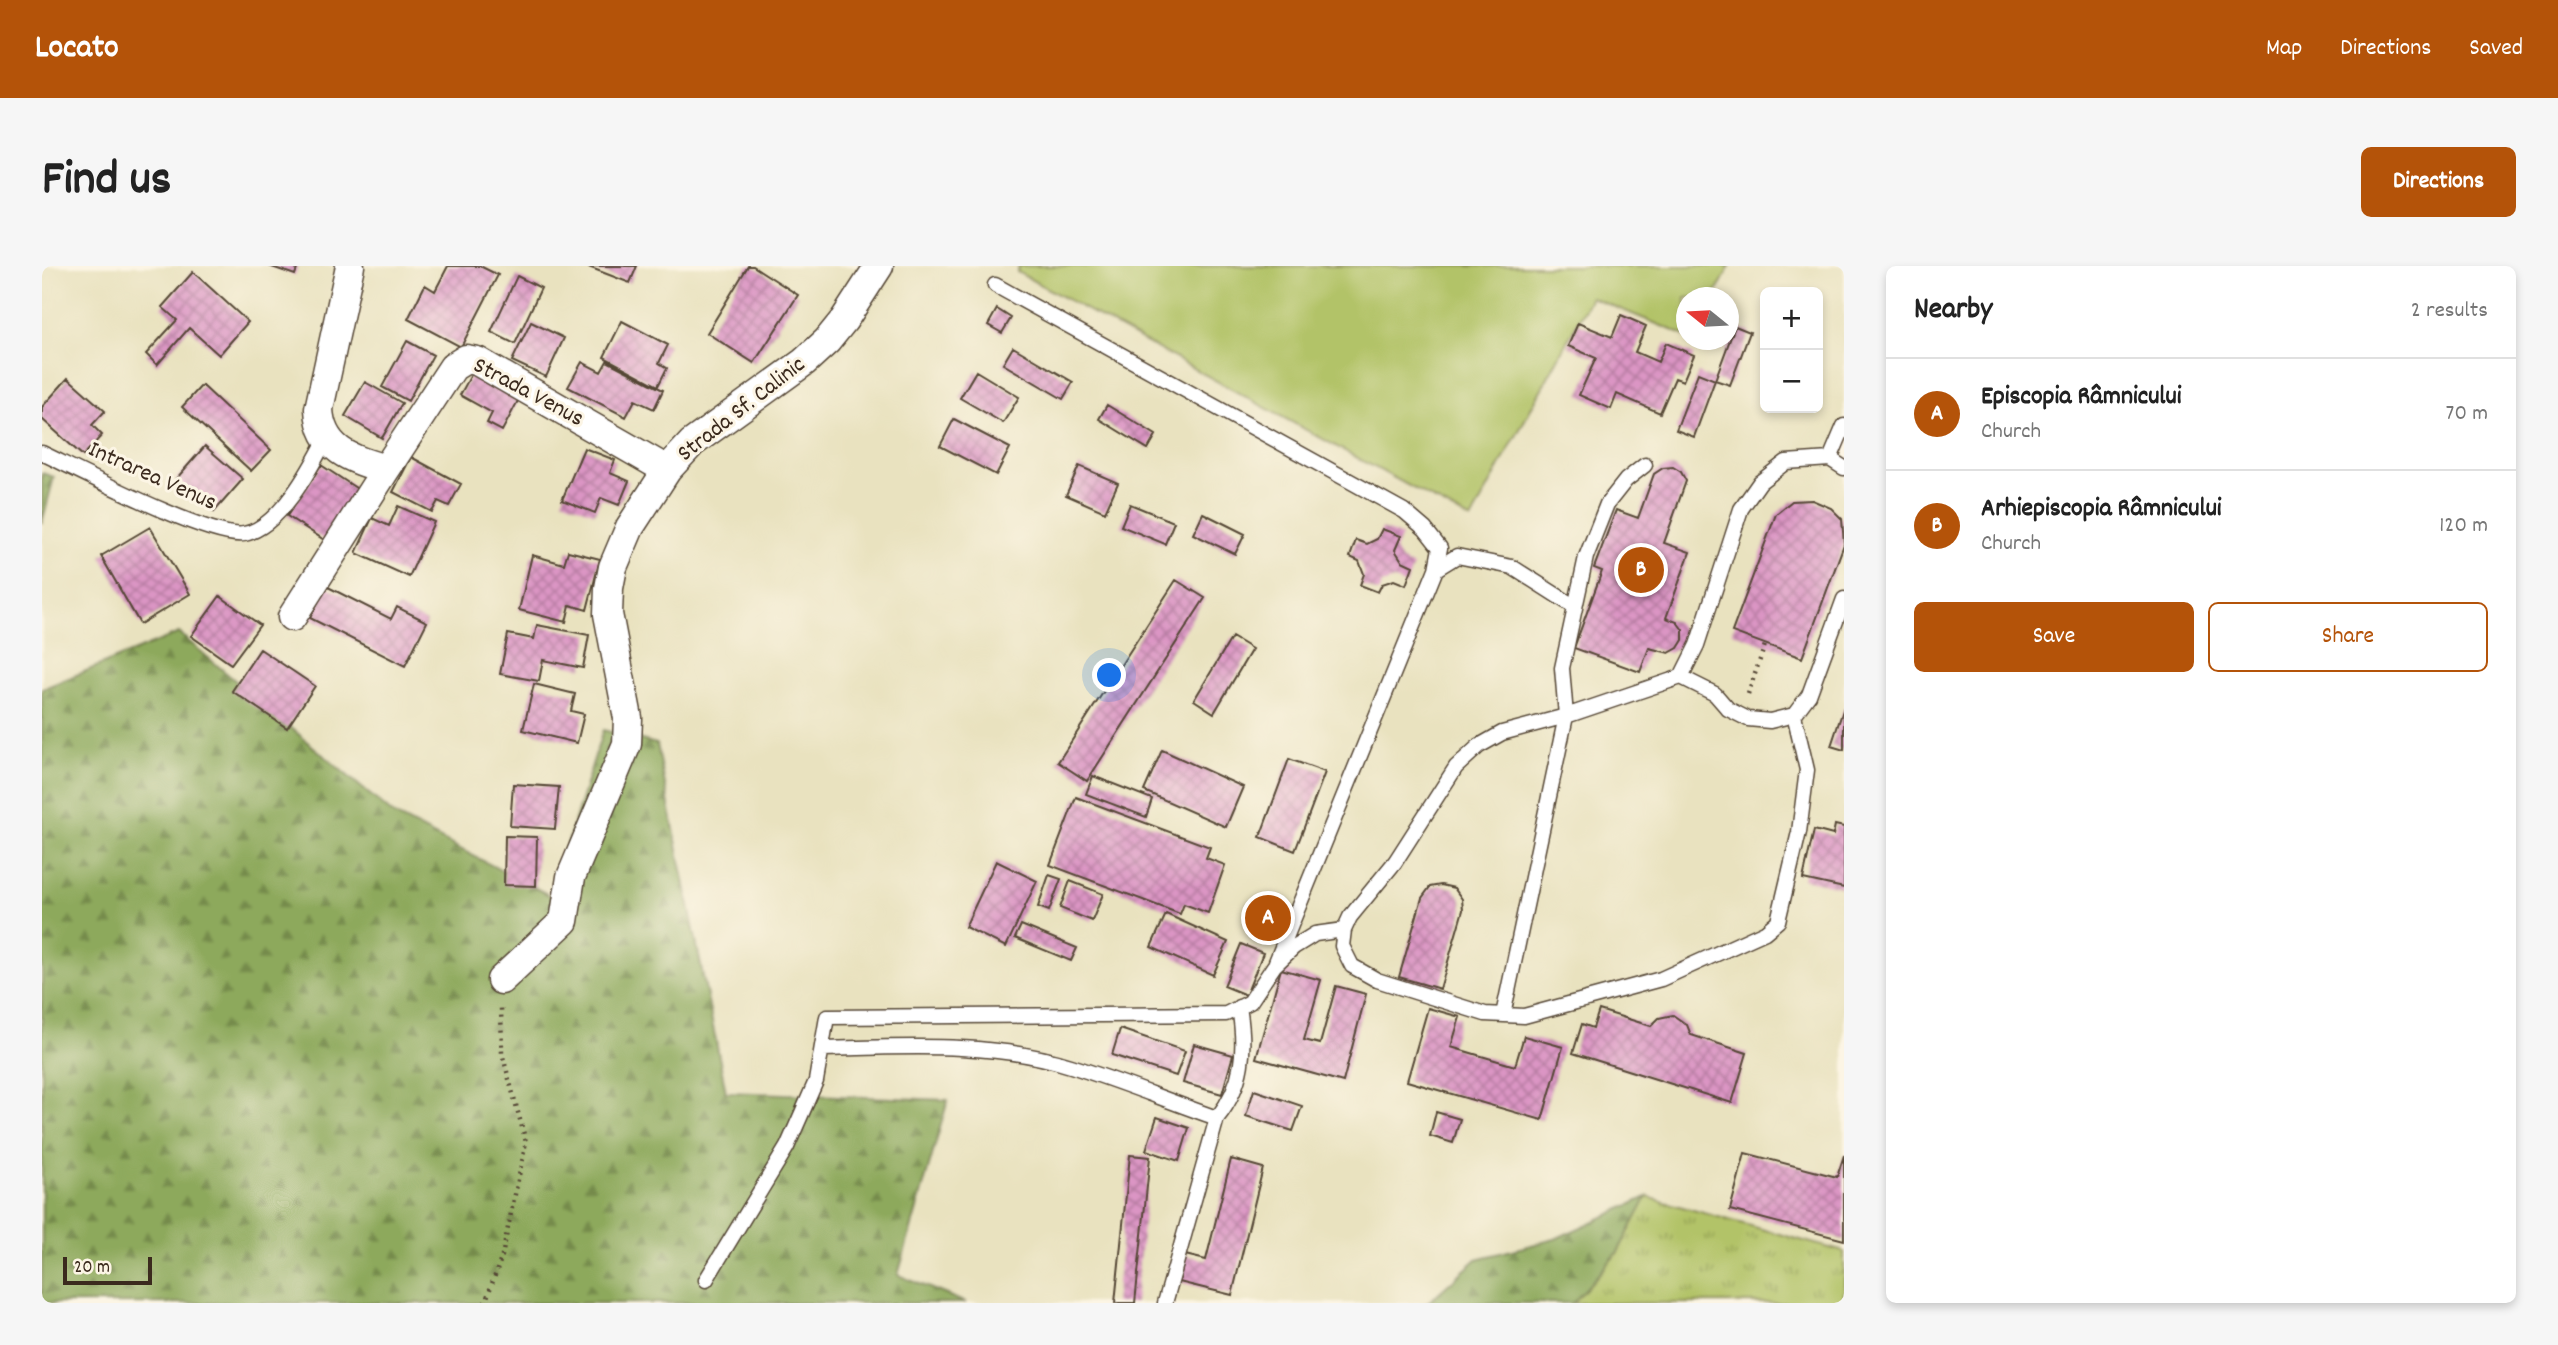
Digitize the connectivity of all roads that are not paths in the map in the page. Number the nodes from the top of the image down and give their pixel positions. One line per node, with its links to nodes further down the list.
1 (350, 266): 5 (street)
2 (879, 266): 11 (street, Strada Sf. Calinic)
3 (995, 285): 12 (lane)
4 (1844, 426): 7 (lane)
5 (326, 439): 6 (lane, Intrarea Venus); 10 (street)
6 (42, 453)
7 (1830, 458): 9 (lane); 16 (lane)
8 (1645, 466): 14 (lane)
9 (1844, 468)
10 (386, 469): 11 (street, Strada Venus); 15 (street)
11 (667, 470): 21 (street, Strada Sf. Calinic)
12 (1436, 569): 14 (lane); 20 (lane)
13 (1844, 599): 17 (lane)
14 (1575, 607): 18 (lane)
15 (292, 617)
16 (1681, 677): 17 (lane); 18 (lane)
17 (1794, 715): 23 (lane)
18 (1566, 716): 19 (lane); 23 (lane)
19 (1344, 930): 20 (lane); 23 (lane)
20 (1274, 966): 22 (lane)
21 (501, 980)
22 (1239, 1007): 24 (lane); 25 (lane)
23 (1503, 1015)
24 (822, 1049): 25 (lane); 26 (lane)
25 (1217, 1118): 27 (lane)
26 (706, 1280)
27 (1165, 1303)

